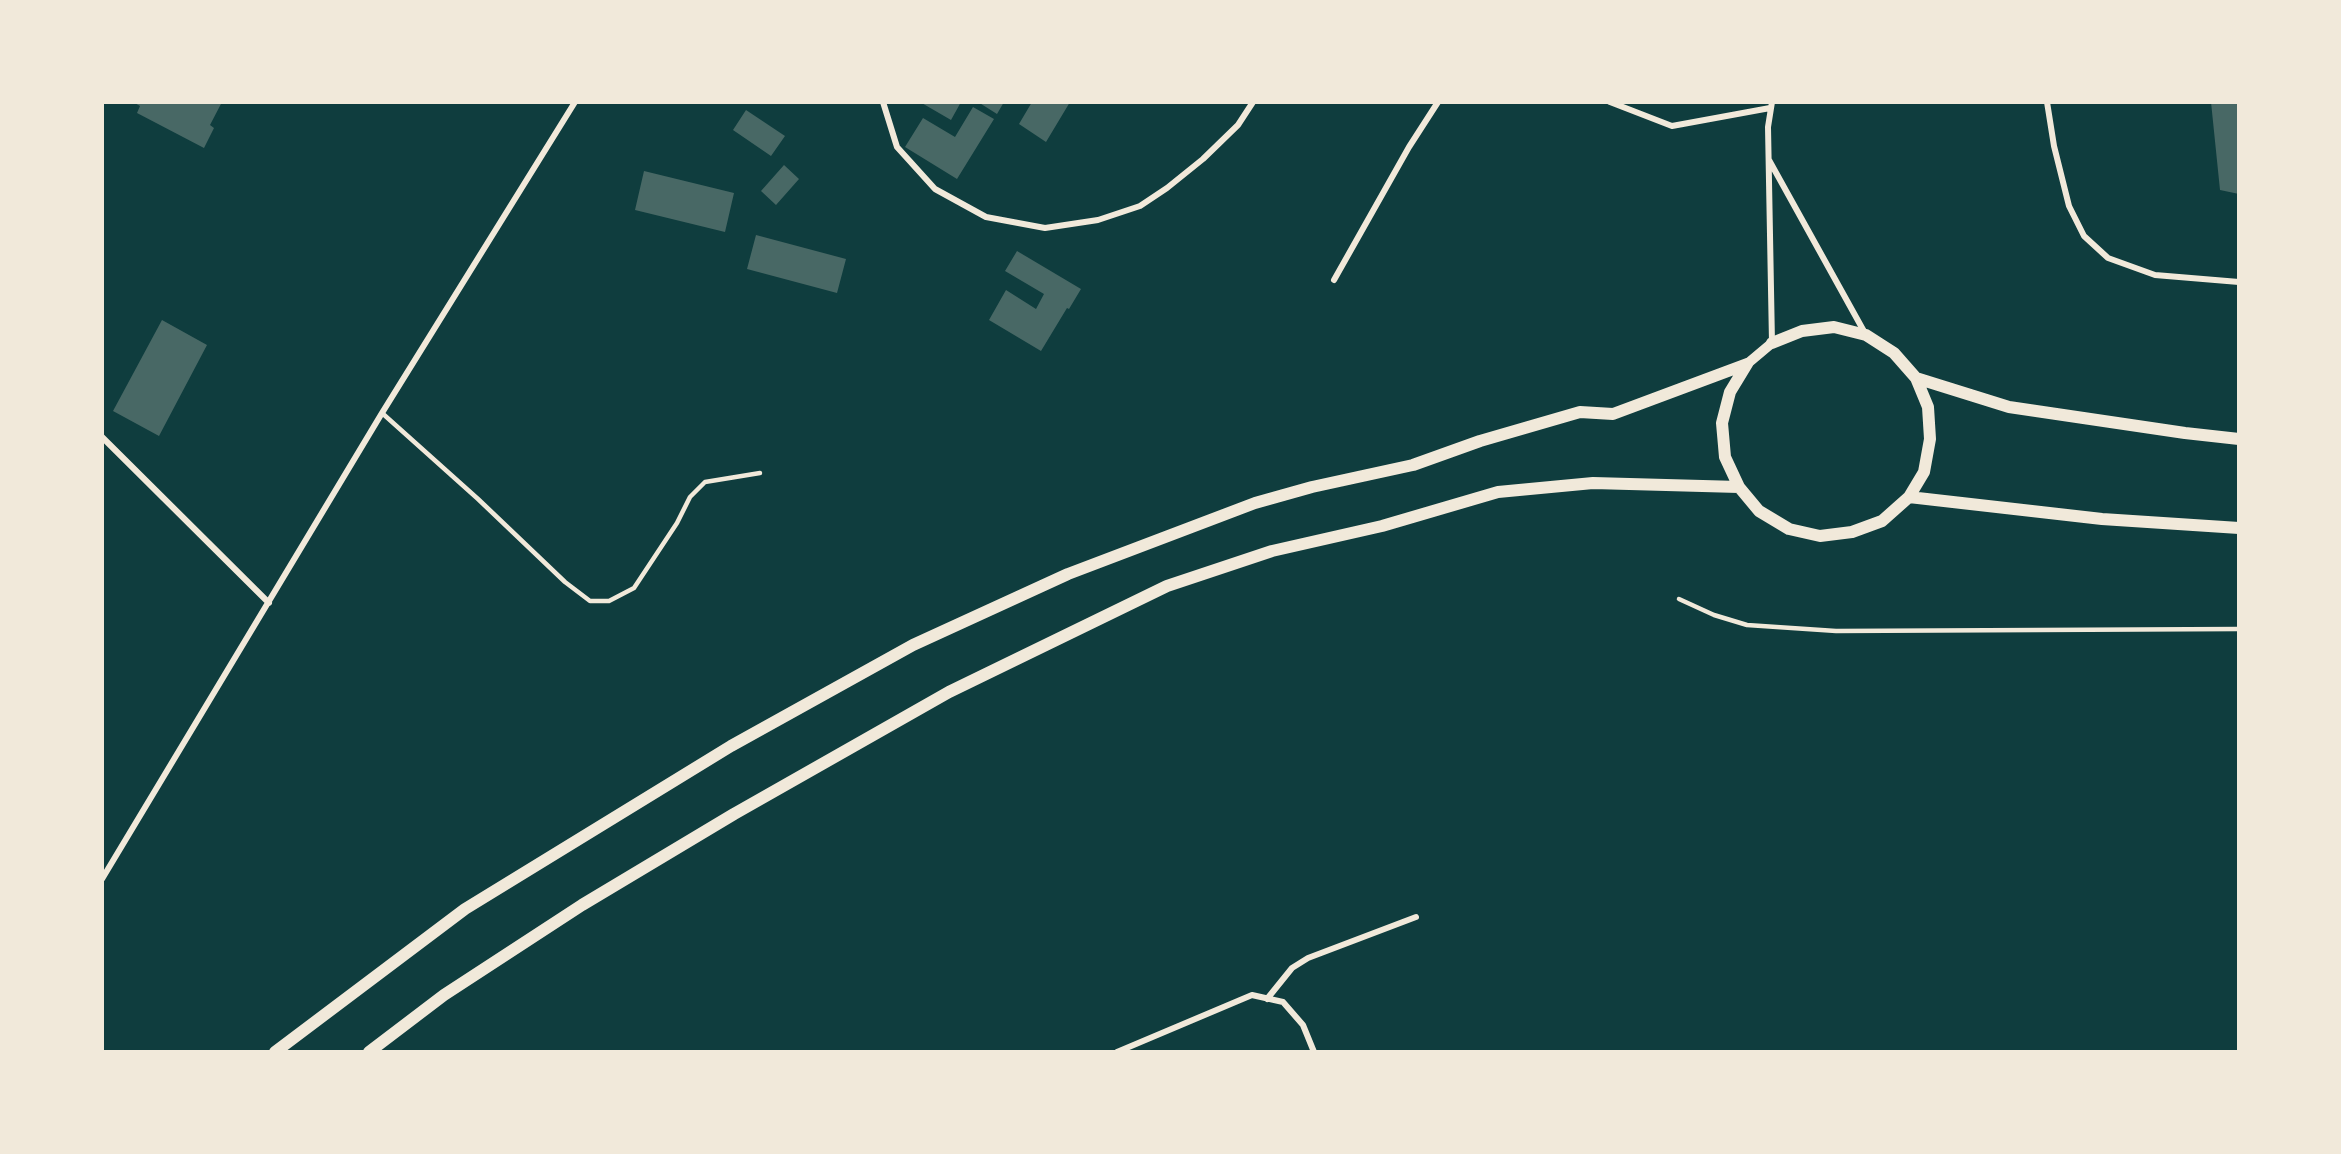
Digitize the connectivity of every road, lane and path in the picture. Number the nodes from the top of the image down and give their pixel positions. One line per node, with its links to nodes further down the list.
1 (575, 102): 15 (street)
2 (883, 102): 3 (street)
3 (1253, 102)
4 (1438, 102): 9 (street)
5 (1610, 102): 7 (street)
6 (2047, 102): 10 (street)
7 (1771, 105): 8 (street)
8 (1768, 159): 11 (street); 12 (street)
9 (1334, 280)
10 (2239, 282)
11 (1866, 335): 12 (main road); 14 (main road)
12 (1772, 343): 13 (street)
13 (1747, 364): 19 (main road); 28 (main road)
14 (1916, 378): 17 (main road); 20 (main road)
15 (382, 413): 18 (lane); 23 (street)
16 (102, 437): 23 (street)
17 (2239, 439)
18 (760, 473)
19 (1739, 487): 20 (main road); 29 (main road)
20 (1909, 497): 21 (main road)
21 (2239, 528)
22 (1680, 599): 24 (lane)
23 (269, 603): 25 (street)
24 (2239, 629)
25 (102, 879)
26 (1416, 917): 27 (street)
27 (1267, 999): 30 (street); 31 (street)
28 (276, 1052)
29 (369, 1052)
30 (1117, 1052)
31 (1314, 1052)

